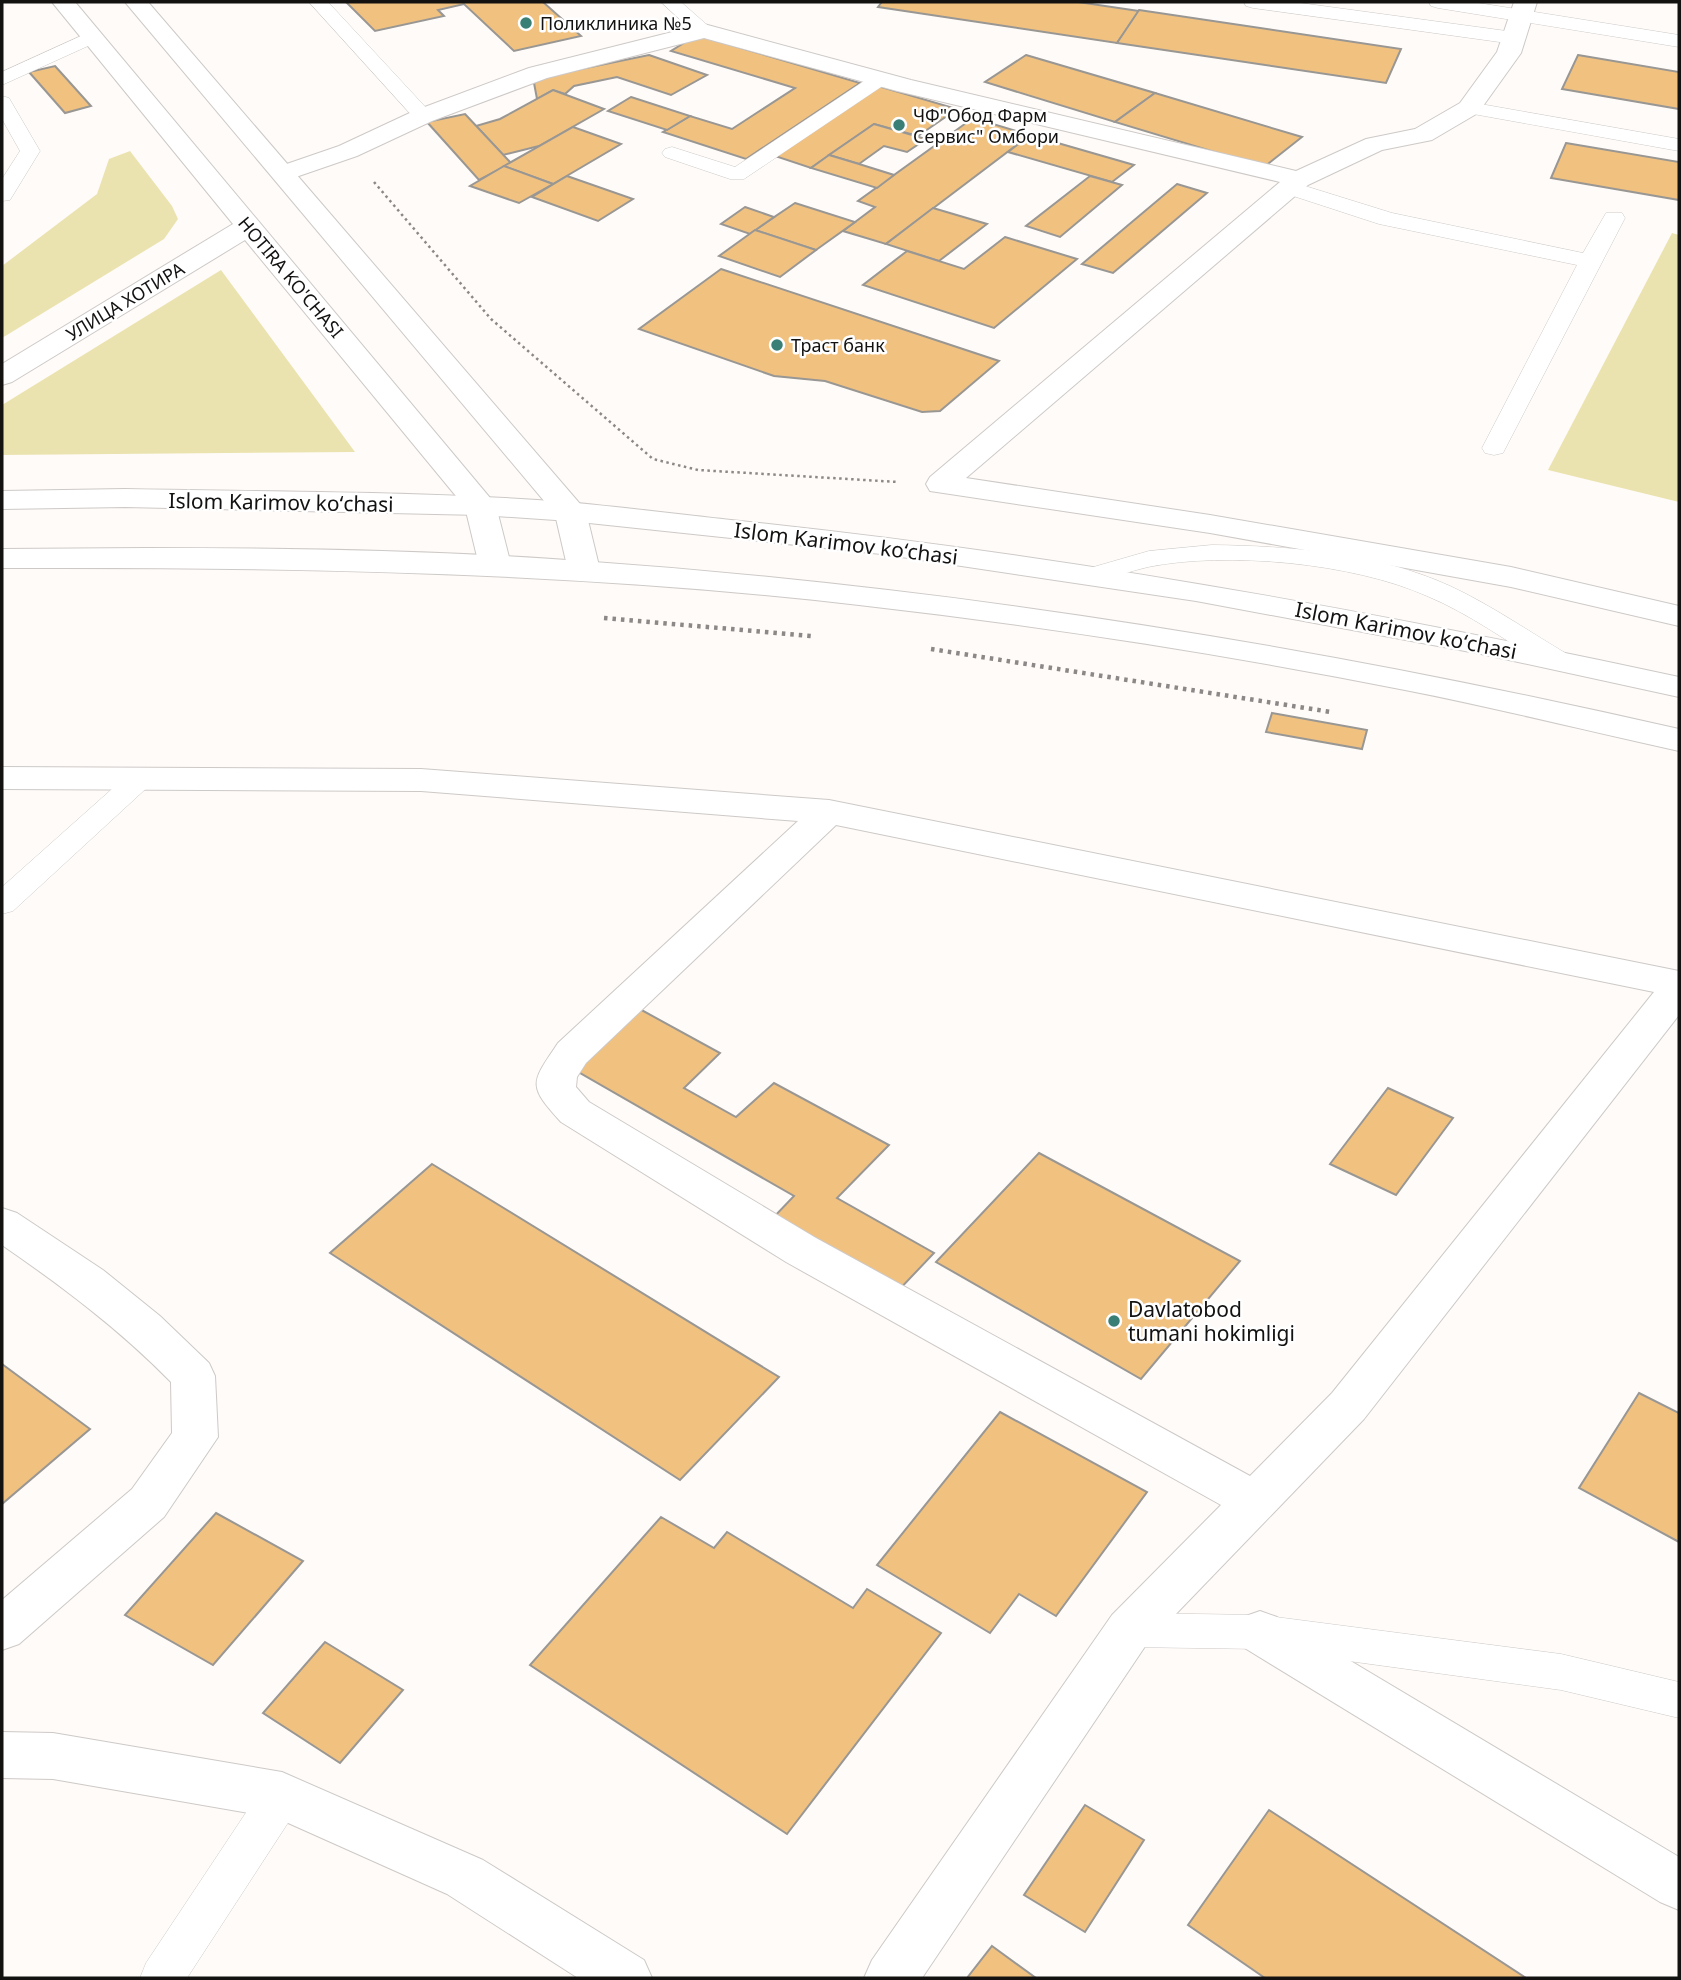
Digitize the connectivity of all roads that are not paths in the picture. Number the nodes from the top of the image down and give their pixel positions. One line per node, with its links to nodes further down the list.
1 (63, 2): 9 (street, HOTIRA KO'CHASI)
2 (136, 2): 18 (street)
3 (318, 2): 15 (lane)
4 (670, 2): 8 (lane)
5 (1253, 2): 7 (lane)
6 (1438, 2): 7 (lane)
7 (1520, 18): 10 (lane); 14 (street)
8 (704, 31): 12 (street); 15 (street)
9 (92, 37): 11 (lane); 22 (street, HOTIRA KO'CHASI)
10 (1679, 41)
11 (2, 79)
12 (880, 79): 17 (lane); 19 (street)
13 (2, 102): 20 (lane)
14 (1469, 108): 16 (lane); 19 (street)
15 (423, 116): 18 (street)
16 (1679, 145)
17 (672, 153)
18 (284, 173): 28 (street)
19 (1294, 183): 23 (lane); 33 (street)
20 (2, 195)
21 (1614, 218): 23 (lane)
22 (249, 226): 24 (street, УЛИЦА ХОТИРА); 27 (street, HOTIRA KO'CHASI)
23 (1590, 261): 25 (lane)
24 (2, 376)
25 (1494, 448)
26 (2, 500): 27 (street, Islom Karimov koʻchasi)
27 (480, 506): 28 (street, Islom Karimov koʻchasi); 30 (street, HOTIRA KO'CHASI)
28 (570, 512): 31 (street); 32 (street, Islom Karimov koʻchasi)
29 (2, 559): 30 (street)
30 (495, 565): 31 (street)
31 (584, 570): 36 (street)
32 (1092, 576): 34 (street, Islom Karimov koʻchasi); 34 (lane)
33 (1679, 617)
34 (1557, 660): 35 (street, Islom Karimov koʻchasi)
35 (1679, 687)
36 (1679, 740)
37 (2, 778): 38 (street)
38 (141, 778): 39 (street); 40 (lane)
39 (830, 812): 41 (street); 43 (street)
40 (2, 904)
41 (1679, 986): 43 (street)
42 (2, 1224): 44 (street)
43 (1256, 1502): 45 (street)
44 (2, 1629)
45 (1129, 1630): 46 (lane); 53 (street)
46 (1260, 1632): 47 (lane); 50 (street)
47 (1679, 1700)
48 (2, 1755): 49 (street)
49 (282, 1795): 51 (lane); 52 (street)
50 (1679, 1885)
51 (162, 1978)
52 (625, 1978)
53 (891, 1978)

